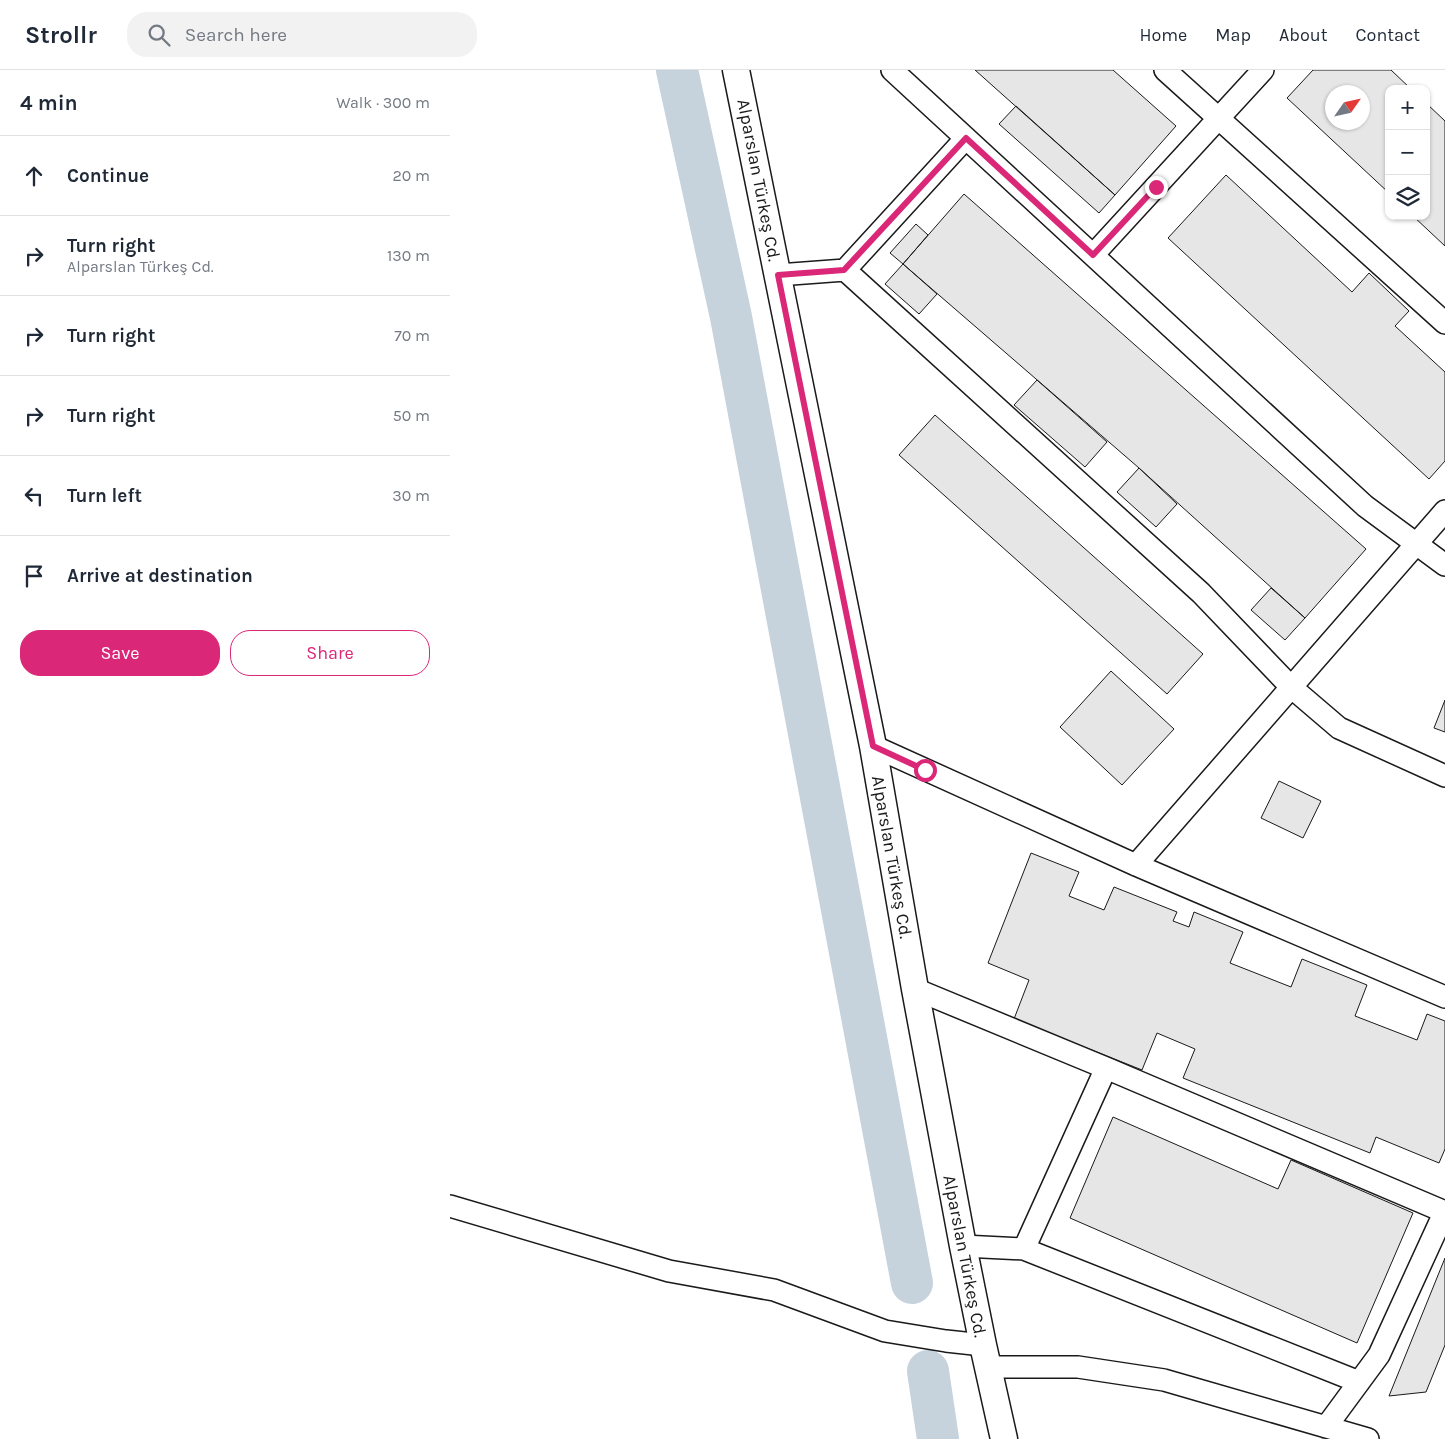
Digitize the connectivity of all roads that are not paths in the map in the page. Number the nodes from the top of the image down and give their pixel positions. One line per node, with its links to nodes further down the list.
1 (736, 70): 9 (street, Alparslan Türkeş Cd.)
2 (892, 70): 6 (street)
3 (1165, 70): 5 (street)
4 (1263, 70): 5 (street)
5 (1219, 119): 7 (street); 10 (street)
6 (966, 138): 7 (street); 8 (street)
7 (1093, 255): 12 (street)
8 (844, 270): 9 (street); 14 (street)
9 (778, 275): 15 (street, Alparslan Türkeş Cd.)
10 (1445, 323)
11 (1445, 511): 12 (street)
12 (1416, 544): 13 (street); 14 (street)
13 (1445, 565)
14 (1291, 687): 16 (street); 17 (street)
15 (873, 746): 17 (street); 18 (street, Alparslan Türkeş Cd.)
16 (1445, 776)
17 (1136, 865): 19 (street)
18 (915, 989): 20 (street); 23 (street, Alparslan Türkeş Cd.)
19 (1445, 997)
20 (1106, 1068): 22 (street); 24 (street)
21 (450, 1206): 25 (street)
22 (1445, 1211): 26 (street)
23 (963, 1246): 24 (street); 25 (street, Alparslan Türkeş Cd.)
24 (1024, 1248): 26 (street)
25 (985, 1356): 27 (street); 28 (street, Alparslan Türkeş Cd.)
26 (1360, 1382): 27 (street)
27 (1326, 1427): 29 (street)
28 (1004, 1439)
29 (1368, 1439)

